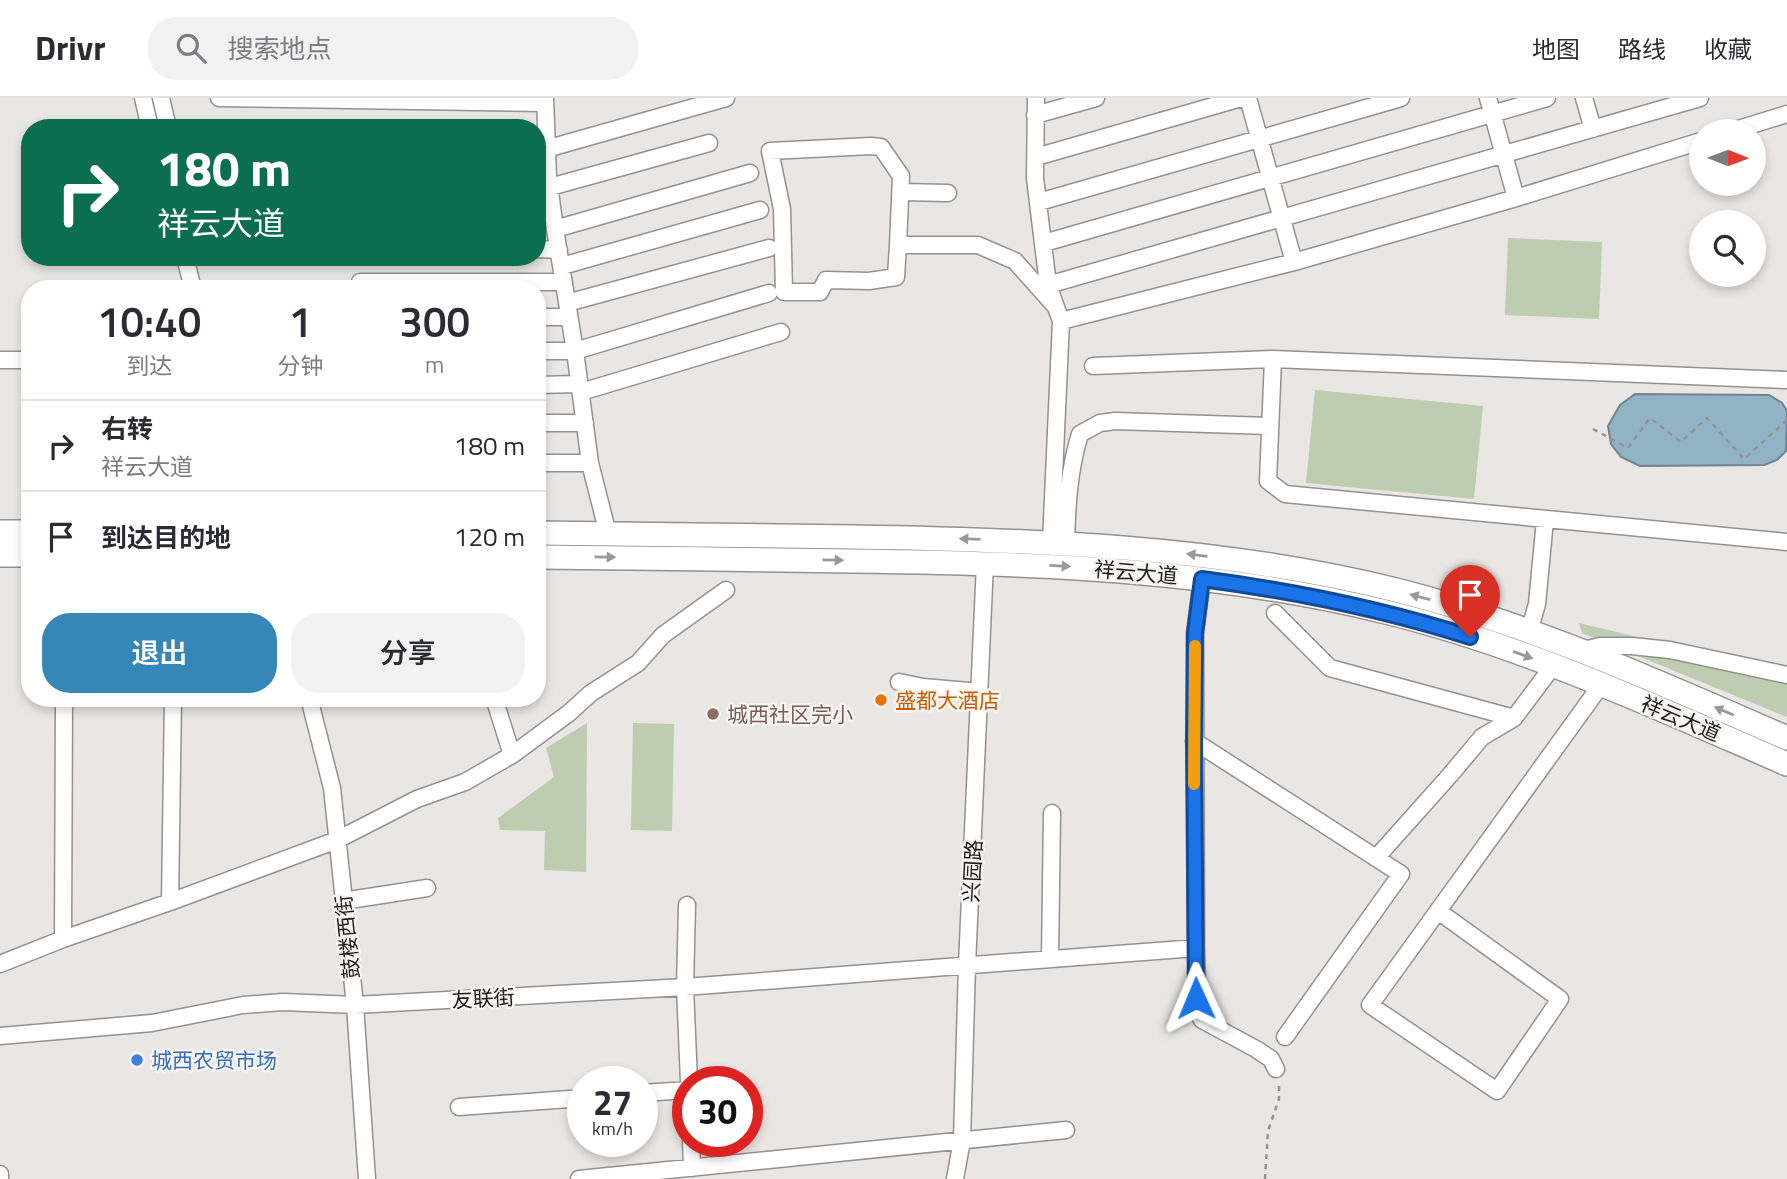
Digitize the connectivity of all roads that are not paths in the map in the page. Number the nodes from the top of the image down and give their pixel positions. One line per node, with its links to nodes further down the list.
1 (143, 98): 17 (street)
2 (160, 98): 18 (street)
3 (219, 98): 13 (street)
4 (726, 98): 23 (street)
5 (1036, 98): 16 (street)
6 (1096, 98): 16 (street)
7 (1241, 98): 27 (street)
8 (1248, 98): 22 (street)
9 (1401, 98): 22 (street)
10 (1547, 98): 14 (street)
11 (1584, 98): 21 (street)
12 (1700, 98): 21 (street)
13 (545, 100): 19 (street)
14 (1490, 106): 26 (street); 29 (street)
15 (1787, 114): 20 (street)
16 (1035, 116): 27 (street)
17 (148, 119)
18 (166, 119)
19 (544, 119)
20 (1766, 120)
21 (1593, 129): 26 (street)
22 (1259, 139): 29 (street); 35 (street)
23 (546, 141)
24 (709, 143): 30 (street)
25 (1689, 145): 34 (street)
26 (1503, 154): 34 (street); 37 (street)
27 (1036, 157): 35 (street)
28 (750, 173): 38 (street)
29 (1270, 178): 37 (street); 39 (street)
30 (546, 180)
31 (546, 190): 38 (street)
32 (901, 192): 33 (street); 40 (street); 40 (street)
33 (948, 193)
34 (1516, 198): 44 (street)
35 (1038, 202): 39 (street)
36 (760, 210): 45 (street)
37 (1282, 218): 44 (street); 47 (street)
38 (549, 219): 43 (street)
39 (1044, 243): 47 (street)
40 (898, 245): 50 (street)
41 (769, 248): 49 (street)
42 (546, 249): 43 (street)
43 (559, 250): 45 (street)
44 (1294, 262): 50 (street)
45 (563, 274): 46 (street); 49 (street)
46 (411, 280)
47 (1048, 285): 50 (street)
48 (769, 293): 54 (street)
49 (568, 310): 51 (street); 54 (street)
50 (1058, 314): 72 (street)
51 (546, 315)
52 (781, 332): 61 (street)
53 (546, 351): 54 (street)
54 (575, 351): 61 (street)
55 (1273, 359): 58 (street); 59 (street); 64 (street)
56 (0, 360): 57 (street)
57 (21, 360)
58 (1093, 366)
59 (1787, 380)
60 (546, 385): 61 (street)
61 (580, 388): 63 (street)
62 (546, 423): 63 (street)
63 (584, 423): 66 (street)
64 (1269, 426): 67 (street); 72 (street)
65 (546, 463): 66 (street)
66 (590, 463): 71 (street)
67 (1545, 520): 73 (street); 81 (street)
68 (0, 532): 69 (highway)
69 (21, 532)
70 (546, 533): 71 (highway, 祥云大道)
71 (608, 534): 72 (highway, 祥云大道, one-way to 71)
72 (1059, 542): 81 (highway, 祥云大道, one-way to 72)
73 (1787, 542)
74 (0, 555): 75 (highway)
75 (21, 555)
76 (546, 557): 77 (highway, 祥云大道, one-way to 77)
77 (985, 563): 78 (highway, 祥云大道, one-way to 78); 87 (street, 兴园路)
78 (1202, 579): 83 (highway, 祥云大道, one-way to 83); 94 (street)
79 (726, 590): 95 (street)
80 (1275, 613): 92 (street)
81 (1529, 632): 82 (highway, 祥云大道)
82 (1580, 652): 84 (street); 93 (highway, 祥云大道, one-way to 82)
83 (1553, 666): 86 (highway, 祥云大道); 92 (street)
84 (1787, 675)
85 (899, 682): 87 (street)
86 (1601, 685): 96 (highway, 祥云大道); 104 (street)
87 (980, 692): 109 (street, 兴园路)
88 (64, 707): 105 (street)
89 (173, 707): 102 (street)
90 (311, 707): 98 (street, 鼓楼西街)
91 (497, 707): 95 (street)
92 (1514, 718): 99 (street)
93 (1787, 738)
94 (1194, 741): 99 (street); 106 (street)
95 (512, 755): 98 (street)
96 (1787, 764)
97 (1052, 813): 107 (street)
98 (337, 840): 101 (street, 鼓楼西街); 102 (street)
99 (1376, 858): 113 (street)
100 (427, 888): 101 (street)
101 (344, 901): 111 (street, 鼓楼西街)
102 (170, 902): 105 (street)
103 (687, 905): 110 (street)
104 (1438, 911): 104 (street)
105 (63, 939): 108 (street)
106 (1196, 948): 107 (street, 友联街); 115 (street)
107 (1050, 958): 109 (street, 友联街)
108 (0, 964)
109 (967, 965): 110 (street, 友联街); 119 (street, 兴园路)
110 (685, 987): 111 (street, 友联街); 114 (street)
111 (355, 1005): 112 (street, 友联街); 122 (street, 鼓楼西街)
112 (0, 1036)
113 (1285, 1037)
114 (688, 1066)
115 (1276, 1069)
116 (567, 1099): 117 (street)
117 (460, 1107)
118 (1066, 1130): 119 (street)
119 (962, 1140): 121 (street); 124 (street, 兴园路)
120 (692, 1157): 121 (street)
121 (692, 1168): 123 (street)
122 (367, 1179)
123 (579, 1179)
124 (955, 1179)

